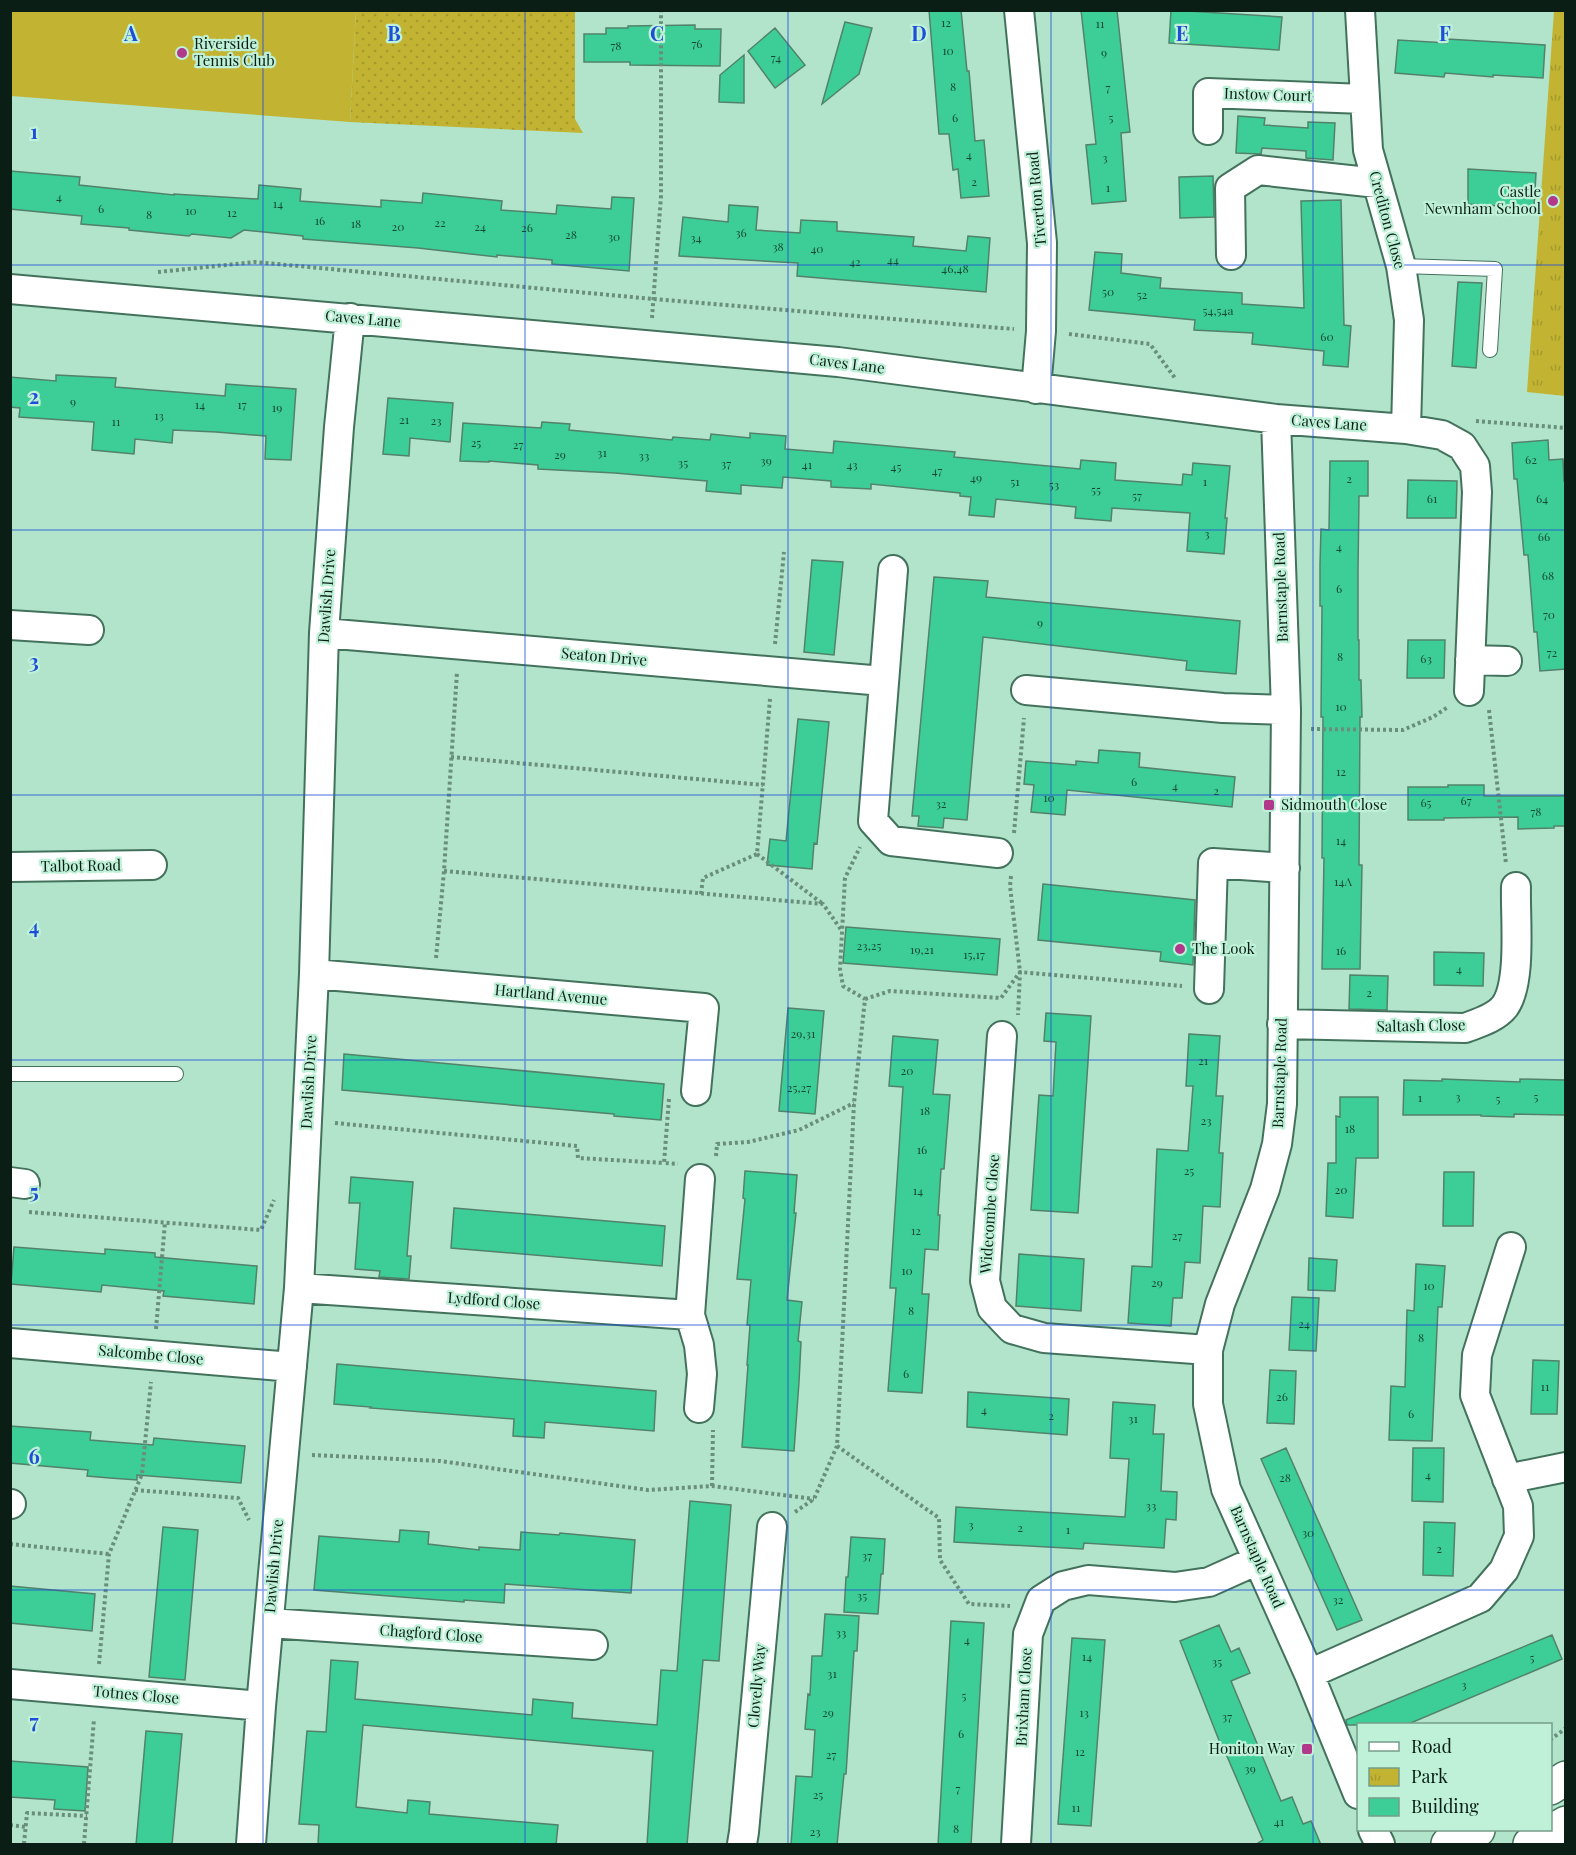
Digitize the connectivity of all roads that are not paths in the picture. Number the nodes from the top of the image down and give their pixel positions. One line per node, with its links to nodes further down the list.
1 (1019, 10): 11 (street, Tiverton Road)
2 (1360, 10): 3 (street, Crediton Close)
3 (1364, 99): 4 (street, Instow Court); 5 (street, Crediton Close)
4 (1208, 129)
5 (1377, 183): 6 (street); 7 (street, Crediton Close)
6 (1231, 255)
7 (1401, 266): 10 (lane); 13 (street, Crediton Close)
8 (10, 289): 9 (street, Caves Lane)
9 (350, 318): 11 (street, Caves Lane); 17 (street, Dawlish Drive)
10 (1490, 350)
11 (1036, 389): 12 (street, Caves Lane)
12 (1276, 419): 13 (street, Caves Lane); 23 (street, Barnstaple Road)
13 (1406, 429): 18 (street, Caves Lane)
14 (892, 570): 20 (street)
15 (10, 625): 16 (street)
16 (89, 630)
17 (324, 633): 20 (street, Seaton Drive); 29 (street, Dawlish Drive)
18 (1470, 660): 19 (street); 22 (street, Caves Lane)
19 (1507, 661)
20 (883, 681): 24 (street)
21 (1026, 690): 23 (street)
22 (1469, 691)
23 (1286, 720): 27 (street, Barnstaple Road)
24 (998, 853)
25 (152, 865): 26 (street, Talbot Road)
26 (10, 867)
27 (1285, 868): 30 (street); 31 (street, Barnstaple Road)
28 (1515, 887): 31 (street, Saltash Close)
29 (314, 974): 35 (street, Hartland Avenue); 38 (street, Dawlish Drive)
30 (1209, 988)
31 (1282, 1024): 41 (street, Barnstaple Road)
32 (1002, 1036): 41 (street, Widecombe Close)
33 (10, 1074): 34 (lane)
34 (176, 1074)
35 (696, 1092)
36 (692, 1172): 39 (street)
37 (1510, 1247): 45 (street)
38 (299, 1288): 39 (street, Lydford Close); 42 (street, Dawlish Drive)
39 (690, 1315): 43 (street)
40 (10, 1343): 42 (street, Salcombe Close)
41 (1208, 1350): 47 (street, Barnstaple Road)
42 (292, 1367): 48 (street, Dawlish Drive)
43 (699, 1408)
44 (1566, 1467): 45 (street)
45 (1507, 1479): 50 (street)
46 (772, 1527): 60 (street, Clovelly Way)
47 (1258, 1560): 50 (street, Barnstaple Road); 61 (street, Brixham Close)
48 (269, 1623): 49 (street, Chagford Close); 52 (street, Dawlish Drive)
49 (593, 1645)
50 (1309, 1674): 55 (street, Barnstaple Road)
51 (10, 1684): 52 (street, Totnes Close)
52 (261, 1706): 59 (street, Dawlish Drive)
53 (1566, 1779): 54 (street)
54 (1552, 1787)
55 (1357, 1789)
56 (1566, 1823): 64 (street)
57 (1373, 1831): 62 (street)
58 (1476, 1831): 63 (street)
59 (251, 1845)
60 (741, 1845)
61 (1016, 1845)
62 (1380, 1845)
63 (1448, 1845)
64 (1530, 1845)

